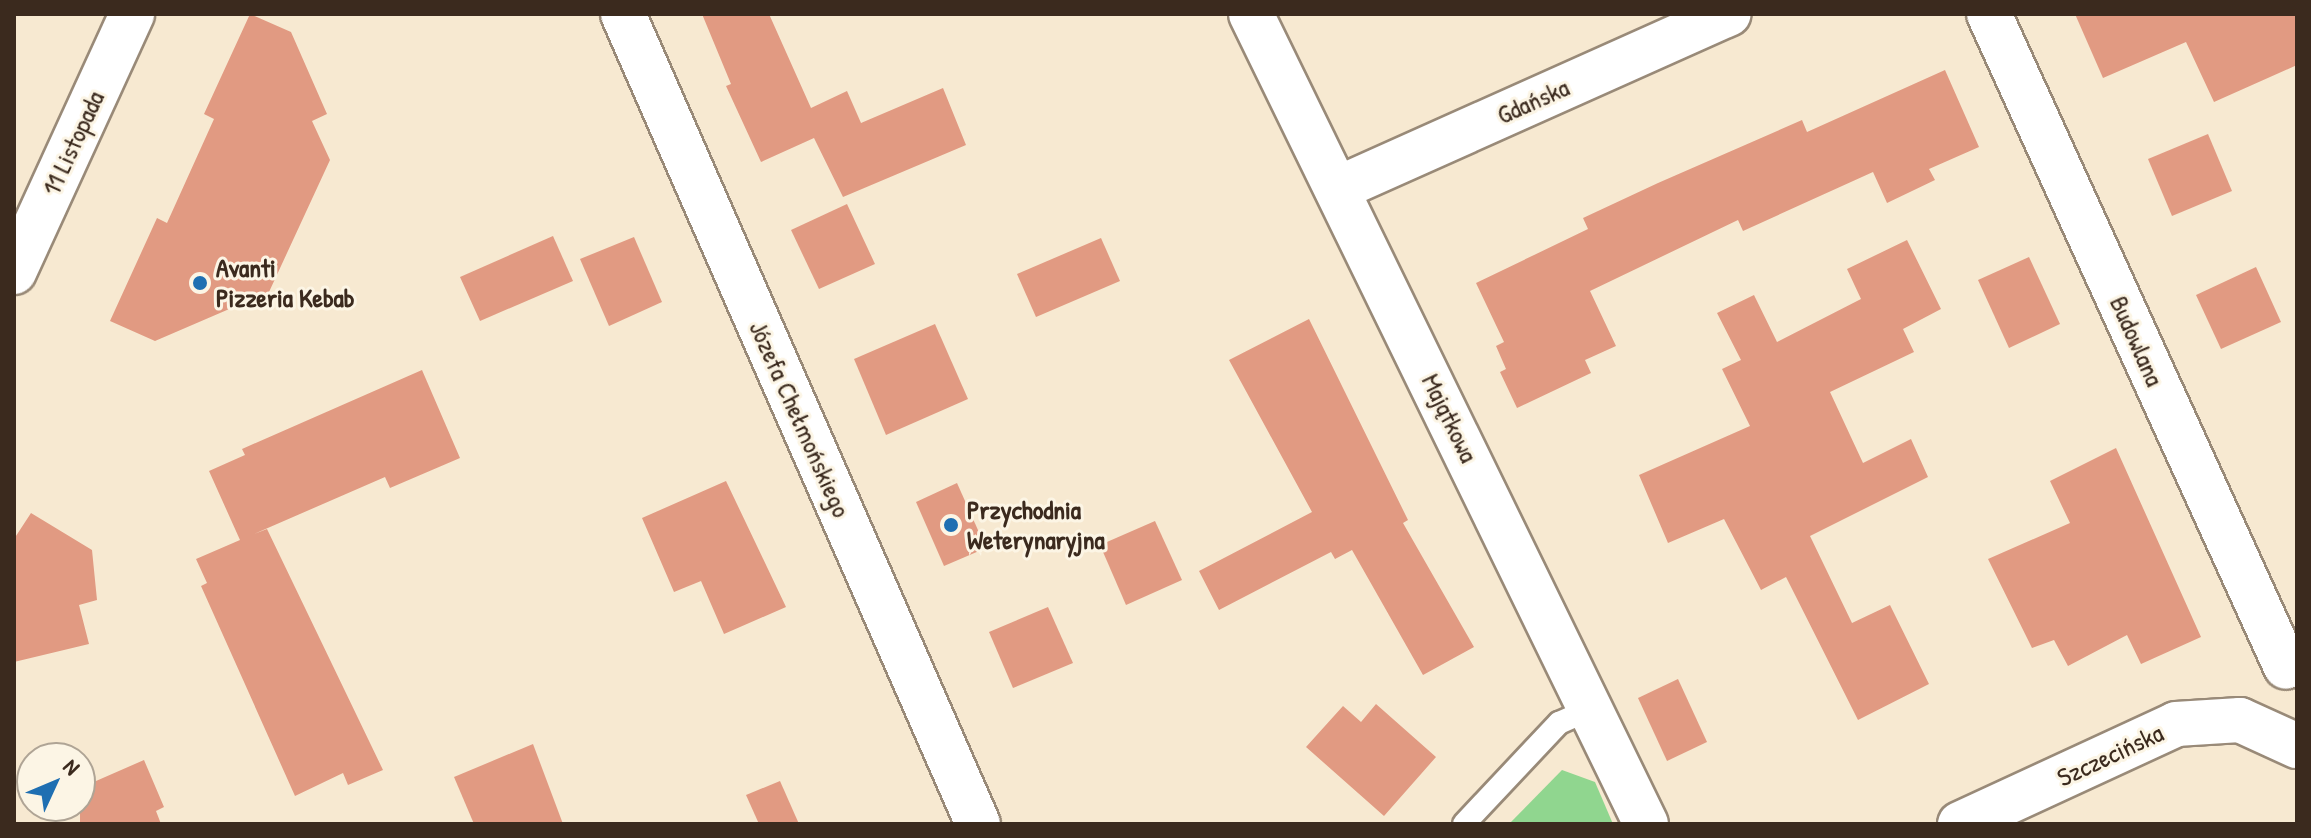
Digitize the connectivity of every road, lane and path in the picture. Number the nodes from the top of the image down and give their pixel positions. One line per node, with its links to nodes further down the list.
1 (132, 14): 7 (street, 11 Listopada)
2 (623, 14): 11 (street, Józefa Chełmońskiego)
3 (1251, 14): 6 (street, Majątkowa)
4 (1729, 14): 6 (street, Gdańska)
5 (1989, 14): 8 (street, Budowlana)
6 (1337, 189): 9 (street, Majątkowa)
7 (14, 272)
8 (2291, 664): 10 (street)
9 (1593, 708): 12 (lane); 13 (street, Majątkowa)
10 (2282, 737): 14 (street, Szczecińska)
11 (978, 824)
12 (1464, 824)
13 (1646, 824)
14 (1960, 824)

